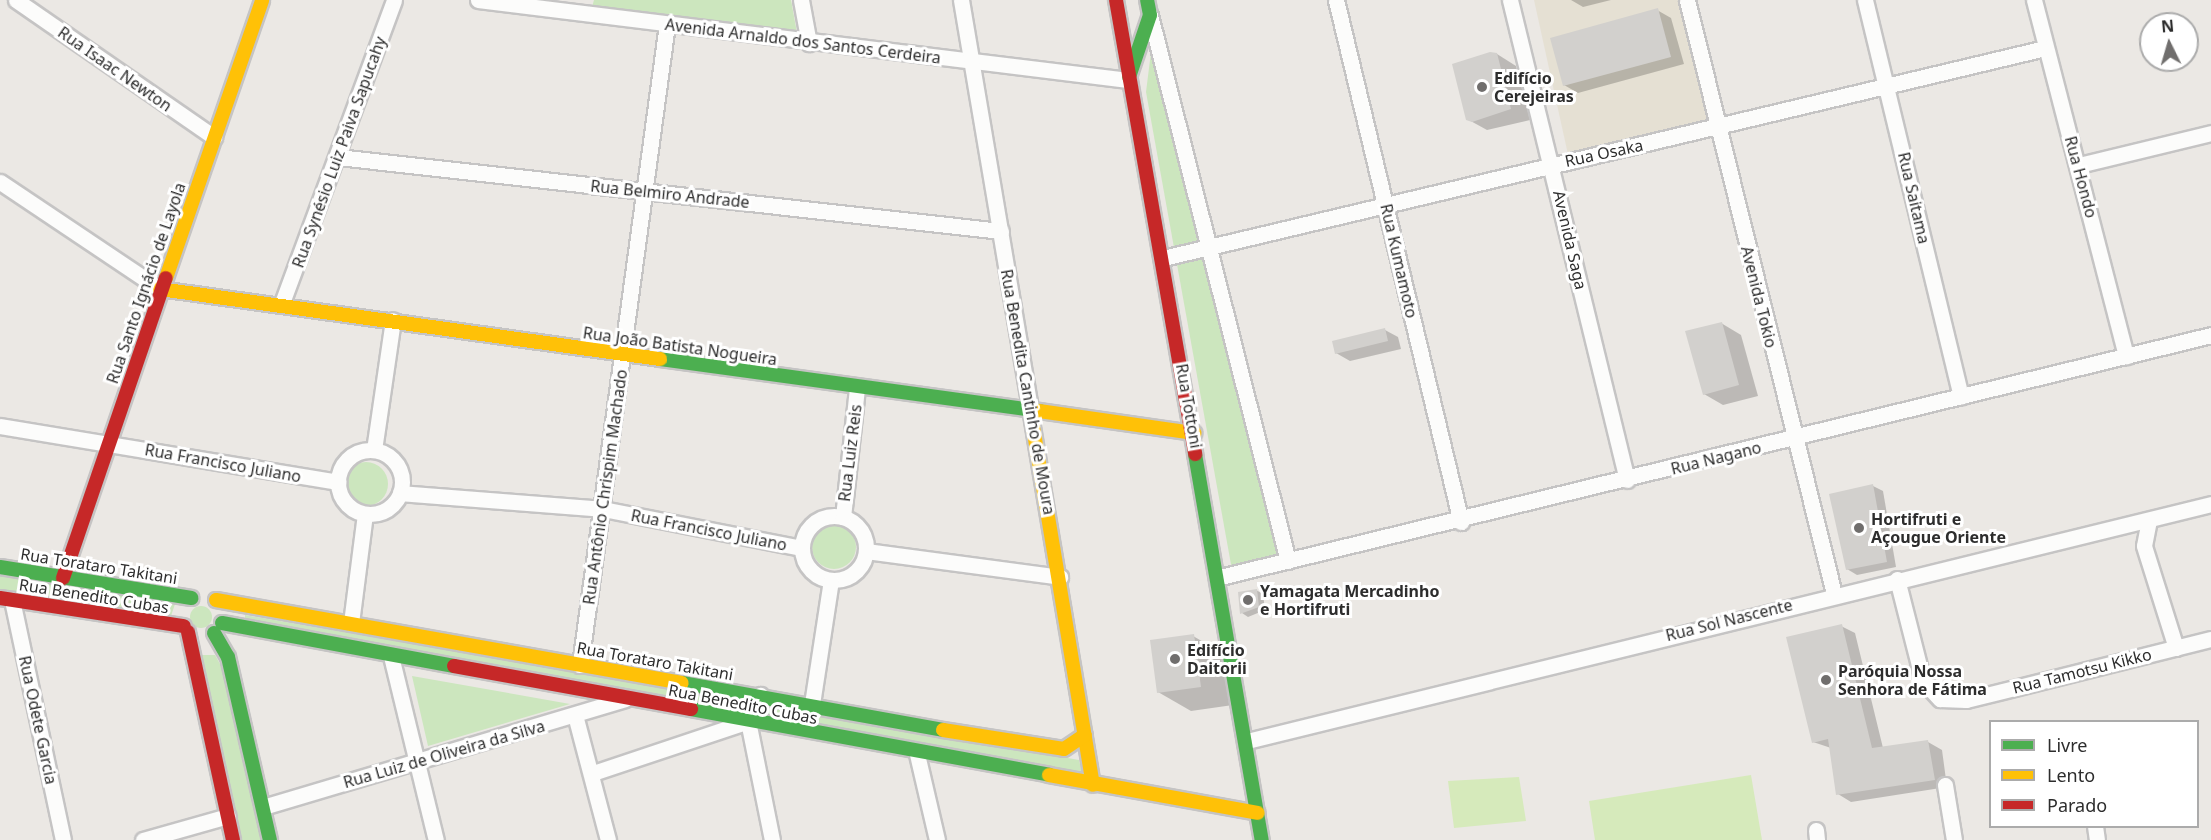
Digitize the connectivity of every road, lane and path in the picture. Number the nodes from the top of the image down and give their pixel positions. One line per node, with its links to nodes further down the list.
1 (16, 0): 23 (street, Rua Isaac Newton)
2 (262, 0): 23 (street, Rua Santo Ignácio de Layola)
3 (394, 0): 24 (street, Rua Synésio Luiz Paiva Sapucahy)
4 (478, 0): 13 (street, Avenida Arnaldo dos Santos Cerdeira)
5 (801, 0): 16 (street)
6 (961, 0): 18 (street, Rua Benedita Cantinho de Moura)
7 (1116, 0): 19 (street, Rua Tottoni)
8 (1336, 0): 29 (street, Rua Kumamoto)
9 (1510, 0): 25 (street, Avenida Saga)
10 (1687, 0): 21 (street, Avenida Tokio)
11 (1865, 0): 20 (street, Rua Saitama)
12 (2034, 0): 17 (street, Rua Hondo)
13 (568, 5): 15 (street, Avenida Arnaldo dos Santos Cerdeira)
14 (1149, 7): 19 (street); 31 (street)
15 (667, 24): 16 (street, Avenida Arnaldo dos Santos Cerdeira); 28 (street, Rua Antônio Chrispim Machado)
16 (809, 43): 18 (street, Avenida Arnaldo dos Santos Cerdeira)
17 (2045, 48): 20 (street, Rua Osaka); 26 (street, Rua Hondo)
18 (972, 63): 19 (street, Avenida Arnaldo dos Santos Cerdeira); 30 (street, Rua Benedita Cantinho de Moura)
19 (1128, 80): 32 (street, Rua Tottoni)
20 (1888, 88): 21 (street, Rua Osaka); 40 (street, Rua Saitama)
21 (1717, 129): 25 (street, Rua Osaka); 44 (street, Avenida Tokio)
22 (2211, 133): 26 (street)
23 (214, 137): 33 (street, Rua Santo Ignácio de Layola)
24 (338, 158): 28 (street, Rua Belmiro Andrade); 34 (street, Rua Synésio Luiz Paiva Sapucahy)
25 (1552, 164): 29 (street, Rua Osaka); 47 (street, Avenida Saga)
26 (2079, 165): 38 (street, Rua Hondo)
27 (0, 182): 33 (street)
28 (648, 191): 30 (street, Rua Belmiro Andrade); 37 (street, Rua Antônio Chrispim Machado)
29 (1387, 207): 31 (street, Rua Osaka); 55 (street, Rua Kumamoto)
30 (1001, 231): 41 (street, Rua Benedita Cantinho de Moura)
31 (1211, 250): 32 (street, Rua Osaka); 58 (street)
32 (1163, 258): 43 (street, Rua Tottoni)
33 (160, 289): 34 (street, Rua João Batista Nogueira); 45 (street, Rua Santo Ignácio de Layola)
34 (282, 303): 35 (street, Rua João Batista Nogueira)
35 (393, 320): 37 (street, Rua João Batista Nogueira); 46 (street)
36 (2211, 335): 38 (street, Rua Nagano)
37 (624, 354): 39 (street, Rua João Batista Nogueira); 51 (street, Rua Antônio Chrispim Machado)
38 (2126, 356): 40 (street, Rua Nagano)
39 (858, 388): 41 (street, Rua João Batista Nogueira); 53 (street, Rua Luiz Reis)
40 (1961, 397): 44 (street, Rua Nagano)
41 (1030, 409): 43 (street, Rua João Batista Nogueira); 60 (street, Rua Benedita Cantinho de Moura)
42 (0, 426): 45 (street, Rua Francisco Juliano)
43 (1194, 434): 61 (street, Rua Tottoni)
44 (1795, 438): 47 (street, Rua Nagano); 65 (street, Avenida Tokio)
45 (109, 443): 48 (street, Rua Francisco Juliano); 62 (street, Rua Santo Ignácio de Layola)
46 (374, 450): 48 (street); 49 (street)
47 (1627, 480): 55 (street, Rua Nagano)
48 (338, 482): 52 (street)
49 (400, 493): 51 (street, Rua Francisco Juliano); 52 (street)
50 (2211, 504): 54 (street, Rua Sol Nascente)
51 (603, 509): 56 (street, Rua Francisco Juliano); 75 (street, Rua Antônio Chrispim Machado)
52 (365, 514): 69 (street)
53 (843, 517): 56 (street); 57 (street)
54 (2149, 520): 63 (street, Rua Sol Nascente); 73 (street)
55 (1461, 522): 58 (street, Rua Nagano)
56 (802, 548): 64 (street)
57 (866, 551): 60 (street); 64 (street)
58 (1288, 561): 61 (street, Rua Nagano)
59 (0, 567): 62 (street, Rua Torataro Takitani)
60 (1060, 577): 81 (street, Rua Benedita Cantinho de Moura)
61 (1220, 577): 82 (street, Rua Tottoni)
62 (63, 578): 66 (street, Rua Torataro Takitani)
63 (1897, 579): 65 (street, Rua Sol Nascente); 73 (street, Rua Tamotsu Kikko)
64 (831, 580): 78 (street)
65 (1834, 594): 82 (street, Rua Sol Nascente)
66 (192, 598): 68 (street); 71 (street)
67 (6, 599): 71 (street, Rua Benedito Cubas); 93 (street, Rua Odete Garcia)
68 (216, 600): 69 (street, Rua Torataro Takitani); 70 (street)
69 (351, 623): 75 (street, Rua Torataro Takitani)
70 (218, 628): 71 (street); 74 (street, Rua Benedito Cubas); 90 (street)
71 (186, 629): 92 (street)
72 (2211, 639): 73 (street, Rua Tamotsu Kikko)
73 (2176, 648)
74 (391, 656): 77 (street, Rua Benedito Cubas); 85 (street)
75 (580, 665): 76 (street, Rua Torataro Takitani)
76 (760, 695): 78 (street, Rua Torataro Takitani); 80 (street)
77 (625, 699): 79 (street, Rua Luiz de Oliveira da Silva); 80 (street, Rua Benedito Cubas)
78 (812, 704): 83 (street, Rua Torataro Takitani)
79 (575, 715): 85 (street, Rua Luiz de Oliveira da Silva); 86 (street)
80 (748, 721): 84 (street, Rua Benedito Cubas); 86 (street); 99 (street)
81 (1085, 735): 83 (street, Rua Torataro Takitani); 88 (street, Rua Benedita Cantinho de Moura)
82 (1247, 741): 91 (street, Rua Tottoni)
83 (1039, 747): 87 (street)
84 (917, 753): 87 (street, Rua Benedito Cubas); 100 (street)
85 (418, 761): 90 (street, Rua Luiz de Oliveira da Silva); 97 (street)
86 (594, 773): 98 (street)
87 (1033, 774): 88 (street, Rua Benedito Cubas)
88 (1093, 785): 91 (street, Rua Benedito Cubas)
89 (1945, 785): 102 (street)
90 (263, 807): 96 (street)
91 (1258, 813): 101 (street, Rua Tottoni)
92 (228, 816): 94 (street); 95 (street)
93 (63, 840)
94 (143, 840)
95 (233, 840)
96 (270, 840)
97 (436, 840)
98 (608, 840)
99 (772, 840)
100 (937, 840)
101 (1262, 840)
102 (1954, 840)

